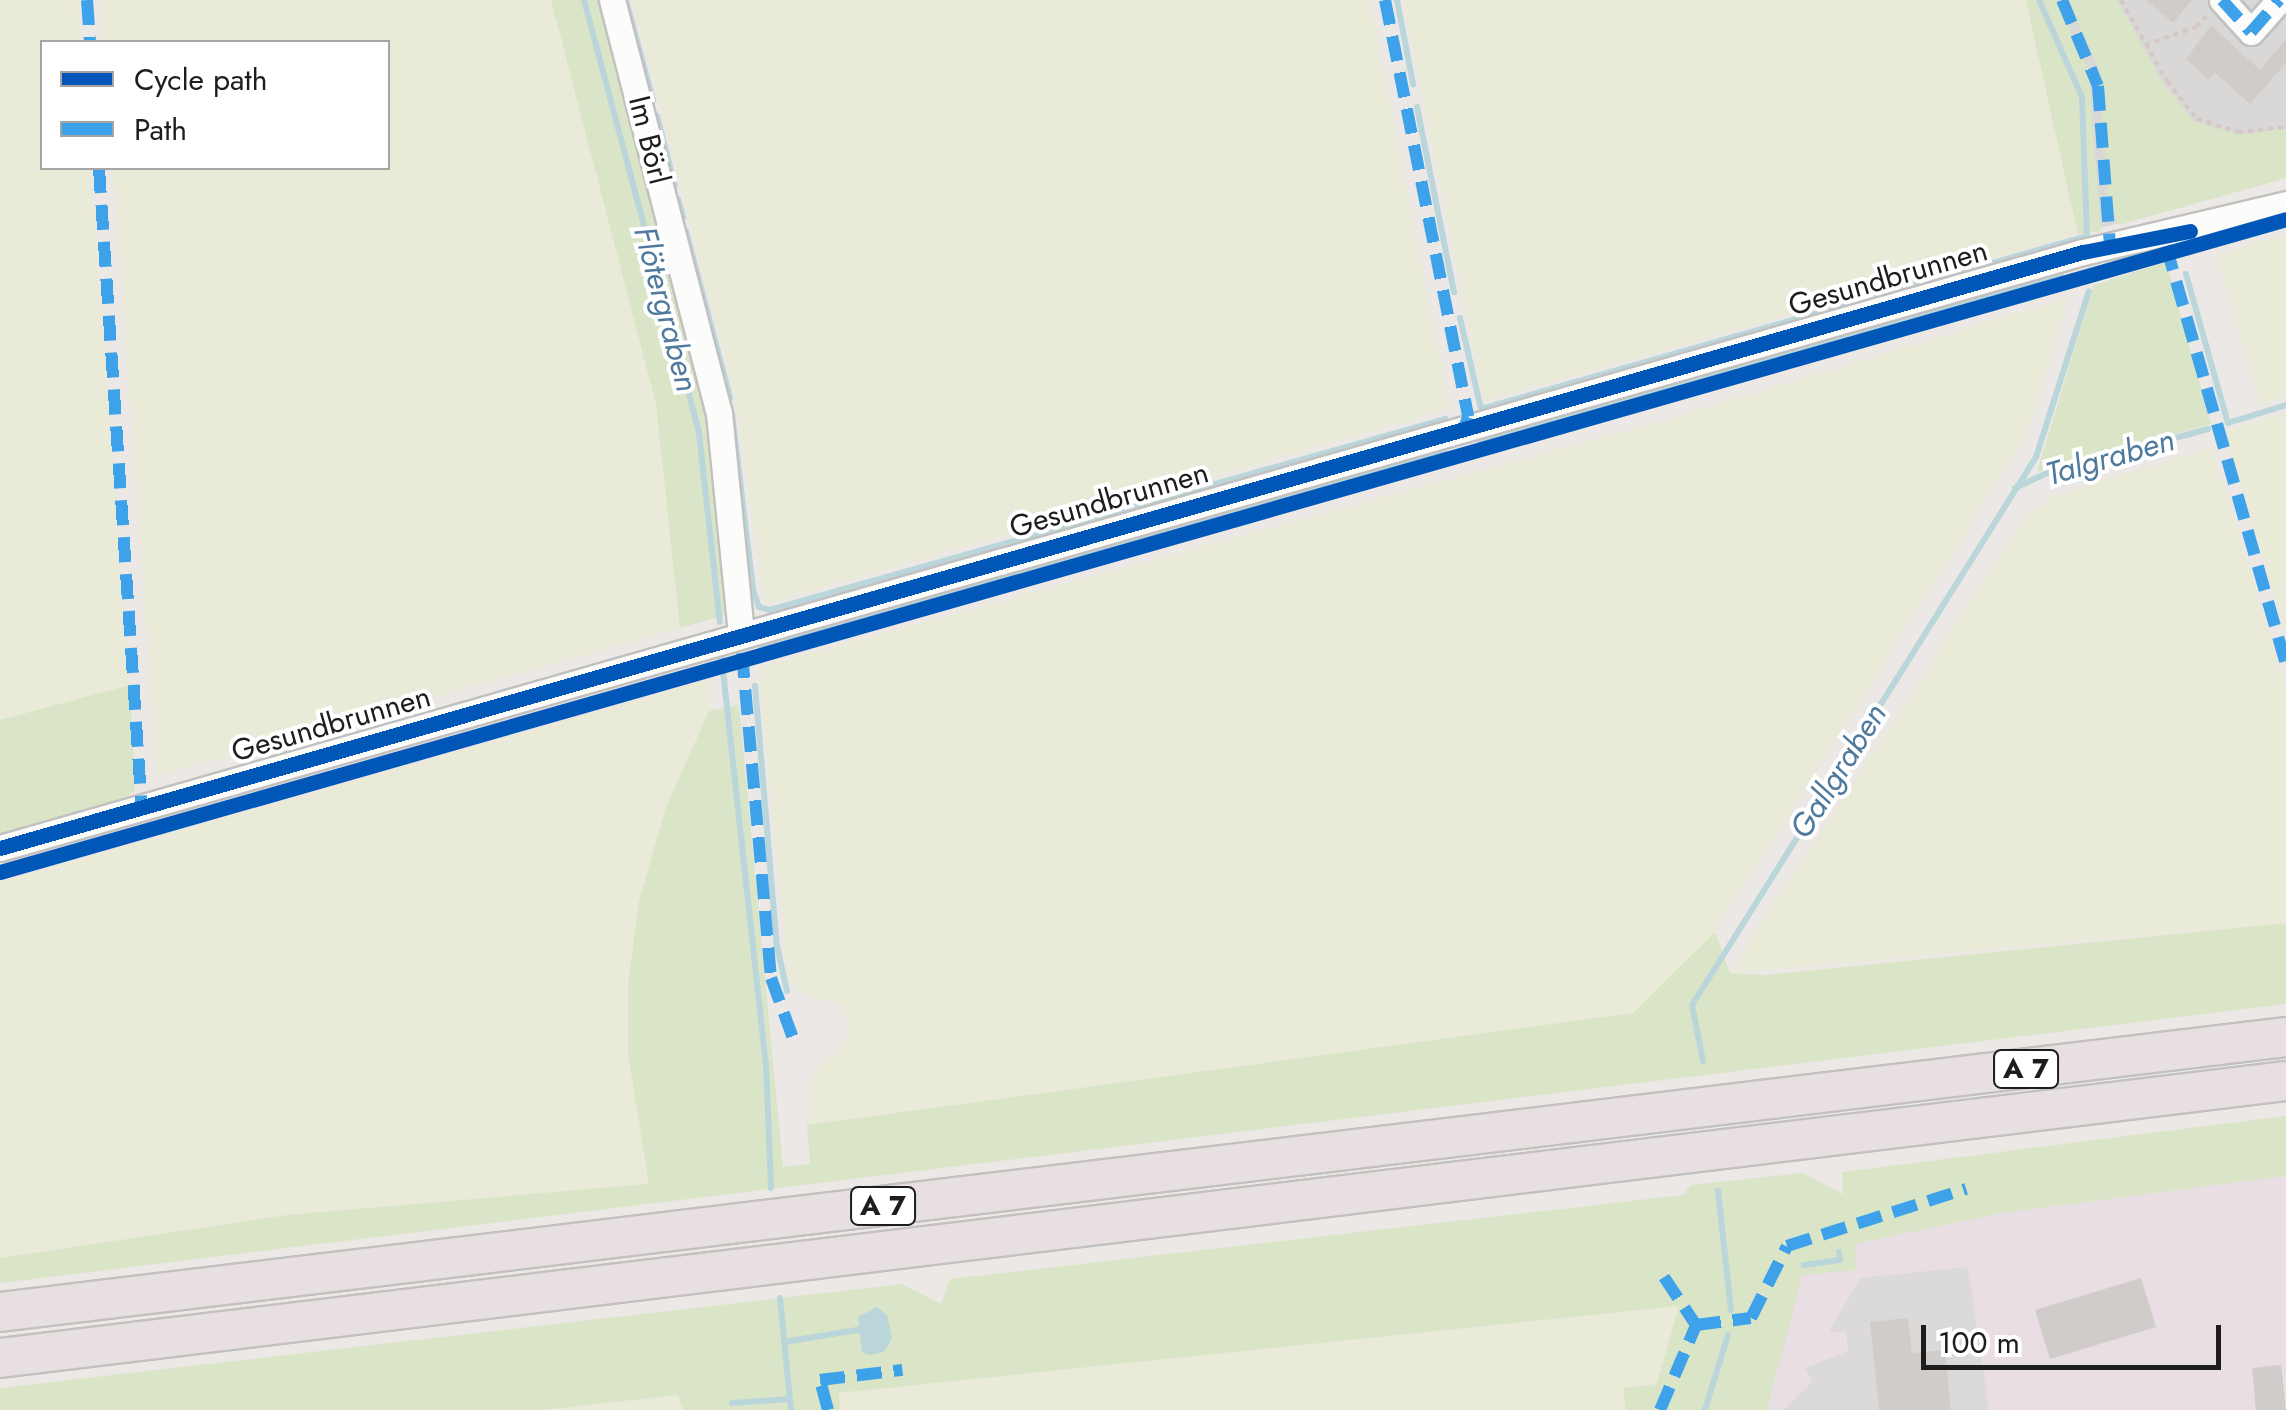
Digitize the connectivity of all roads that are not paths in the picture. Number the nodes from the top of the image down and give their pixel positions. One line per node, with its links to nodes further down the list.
1 (612, 0): 5 (street, Im Börl)
2 (2221, 0): 3 (street)
3 (2279, 0)
4 (2286, 204): 5 (street, Gesundbrunnen)
5 (741, 634): 6 (street, Gesundbrunnen)
6 (0, 848)
7 (2286, 1037): 9 (highway, A 7)
8 (2286, 1081): 10 (highway, A 7)
9 (0, 1312)
10 (0, 1358)

